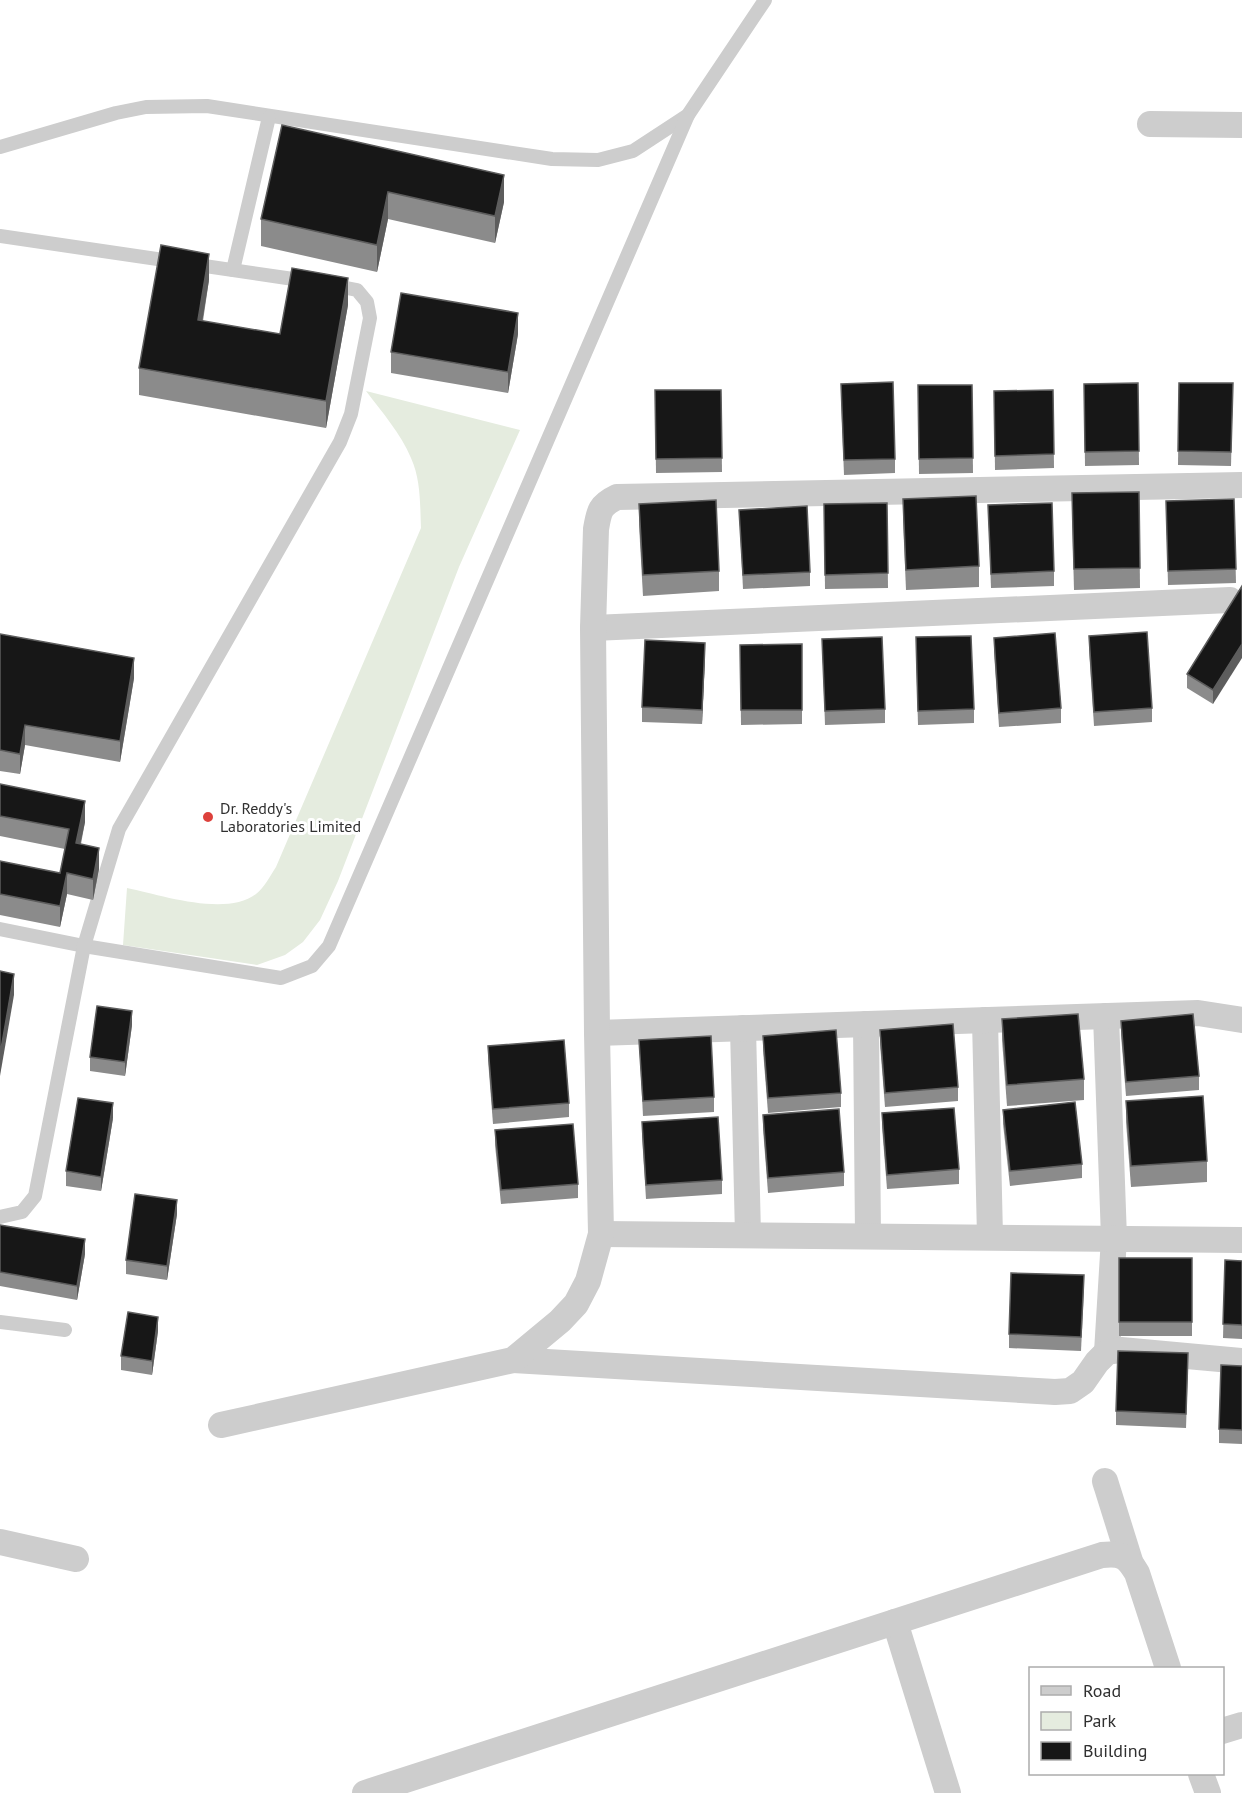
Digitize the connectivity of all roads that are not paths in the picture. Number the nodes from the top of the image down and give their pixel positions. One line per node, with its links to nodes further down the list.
1 (765, 0): 2 (lane)
2 (688, 115): 3 (lane); 13 (lane)
3 (269, 117): 6 (lane); 8 (lane)
4 (1150, 124): 5 (street)
5 (1242, 124)
6 (0, 147)
7 (0, 236): 8 (lane)
8 (233, 270): 13 (lane)
9 (1242, 485): 11 (street)
10 (1230, 600): 11 (street)
11 (593, 628): 19 (street)
12 (0, 929): 13 (lane)
13 (84, 946): 20 (lane)
14 (1106, 1016): 15 (street); 16 (street); 25 (street)
15 (985, 1020): 17 (street); 24 (street)
16 (1242, 1020)
17 (866, 1024): 18 (street); 23 (street)
18 (743, 1028): 19 (street); 22 (street)
19 (597, 1033): 21 (street)
20 (0, 1217)
21 (601, 1234): 22 (street); 30 (street)
22 (748, 1235): 23 (street)
23 (868, 1236): 24 (street)
24 (990, 1237): 25 (street)
25 (1114, 1238): 26 (street); 29 (street)
26 (1242, 1240)
27 (0, 1322): 28 (lane)
28 (65, 1330)
29 (1107, 1352): 30 (street); 31 (street)
30 (513, 1360): 32 (street)
31 (1242, 1361)
32 (221, 1425)
33 (1105, 1481): 36 (street)
34 (0, 1542): 35 (street)
35 (76, 1559)
36 (1130, 1561): 37 (street); 38 (street)
37 (895, 1622): 42 (street); 43 (street)
38 (1168, 1667)
39 (1242, 1725): 40 (street)
40 (1224, 1730)
41 (1202, 1775): 44 (street)
42 (365, 1793)
43 (948, 1793)
44 (1208, 1793)

